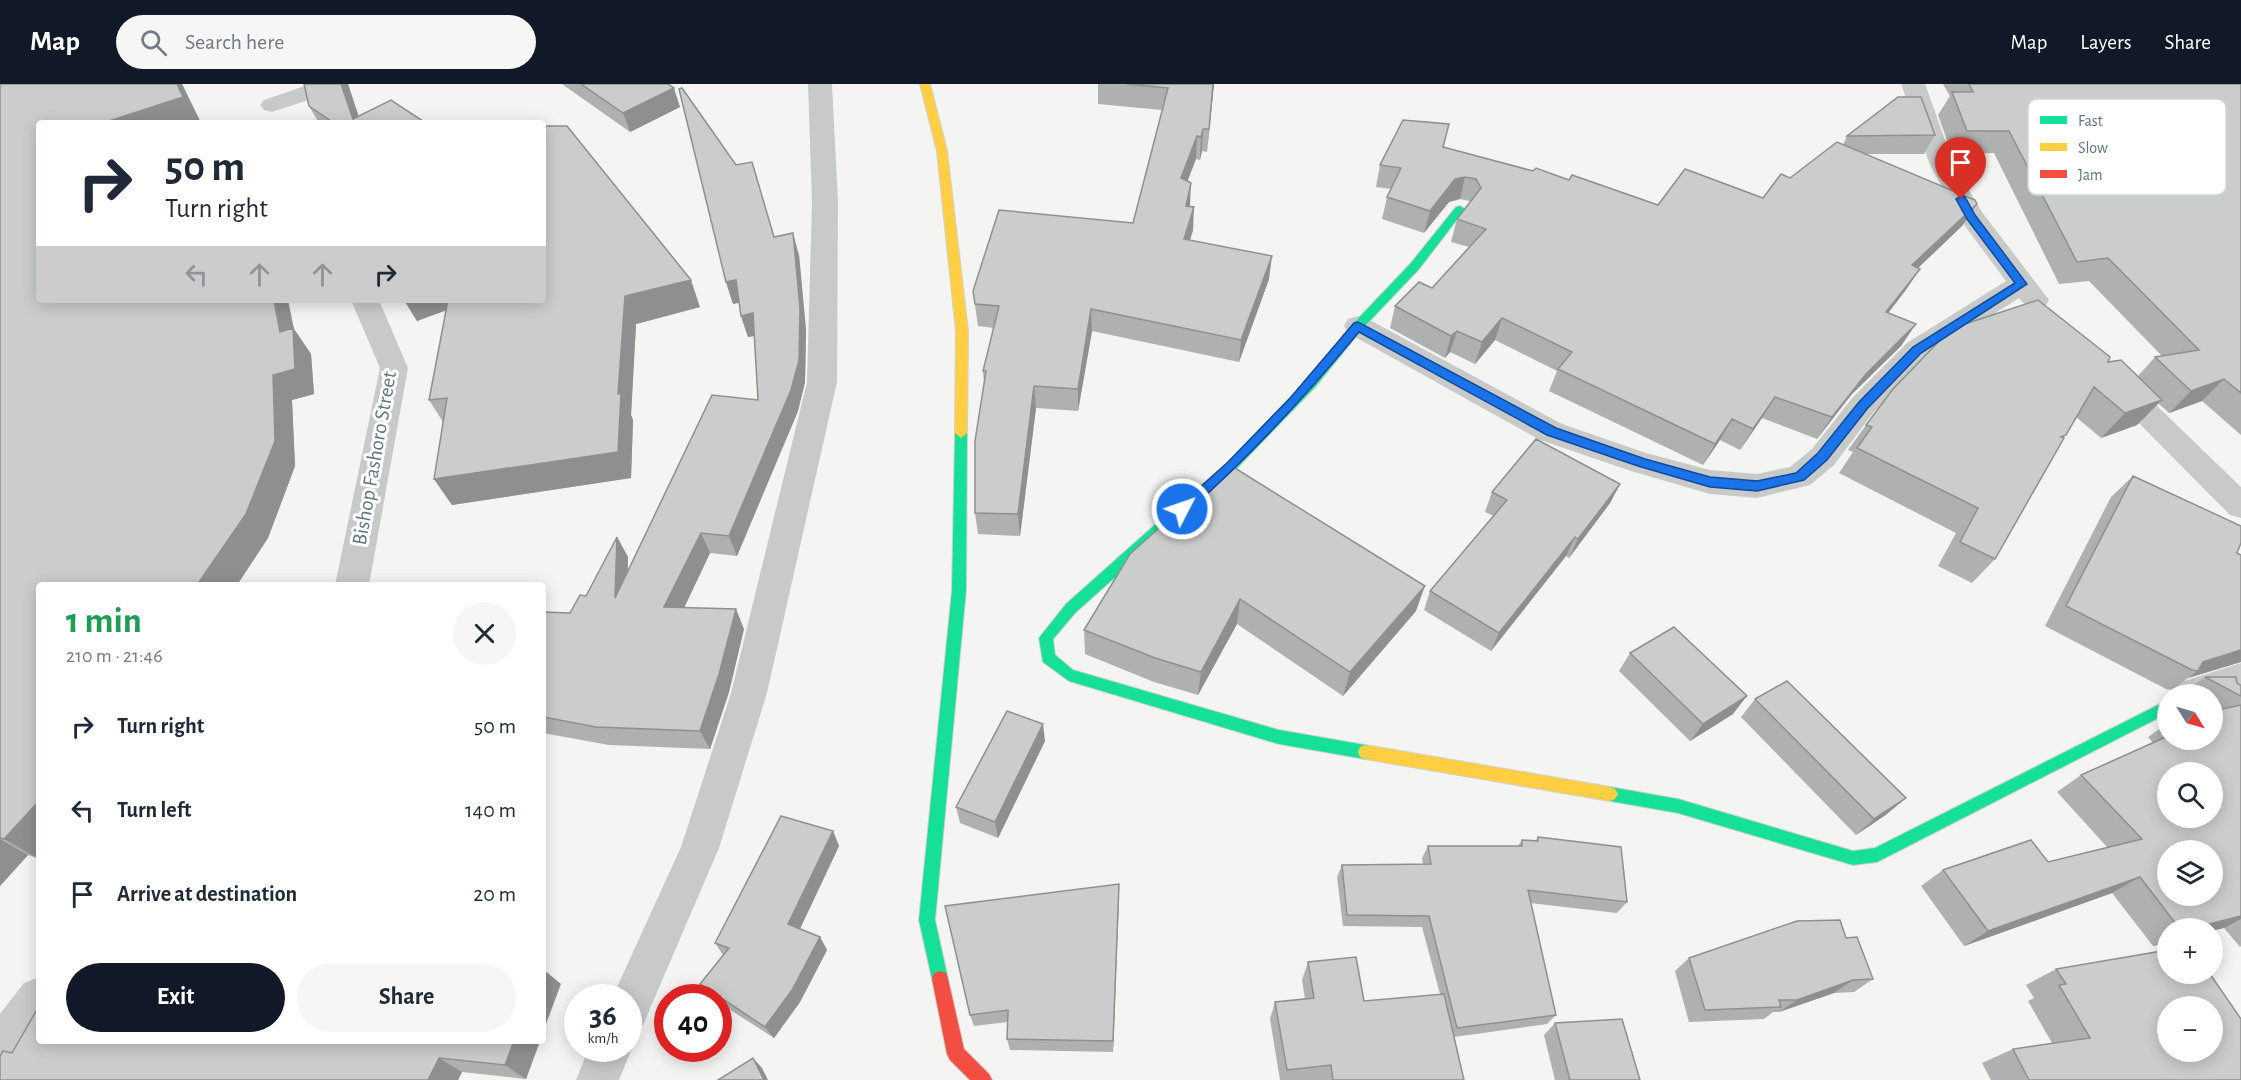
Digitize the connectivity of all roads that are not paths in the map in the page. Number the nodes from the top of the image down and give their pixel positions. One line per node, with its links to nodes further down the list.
1 (334, 84): 5 (street)
2 (820, 84): 19 (street)
3 (925, 84): 24 (street)
4 (1913, 84): 7 (street)
5 (272, 104)
6 (1460, 209): 10 (street)
7 (2021, 284): 9 (street); 10 (street)
8 (366, 303): 15 (street, Bishop Fashoro Street)
9 (2051, 317)
10 (1358, 326): 12 (street)
11 (2097, 365): 13 (street)
12 (1191, 501)
13 (2241, 506)
14 (1174, 516): 18 (street)
15 (353, 582)
16 (2241, 678): 17 (street)
17 (2222, 684)
18 (2157, 712)
19 (640, 984)
20 (36, 1002): 21 (street)
21 (0, 1047)
22 (605, 1062): 23 (street)
23 (597, 1080)
24 (983, 1080)

